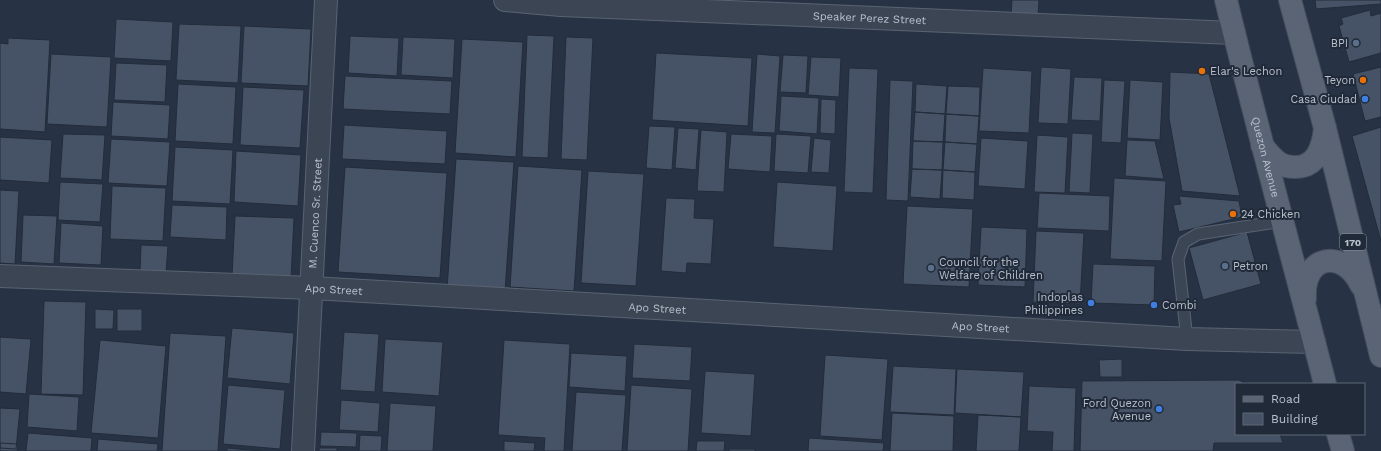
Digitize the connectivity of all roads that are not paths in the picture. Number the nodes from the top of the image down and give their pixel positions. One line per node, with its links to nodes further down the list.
1 (326, 0): 10 (street, M. Cuenco Sr. Street)
2 (505, 0): 5 (street, Speaker Perez Street)
3 (1226, 0): 5 (main road, Quezon Avenue)
4 (1290, 0): 6 (main road, 170)
5 (1234, 33): 7 (main road, Quezon Avenue)
6 (1325, 128): 7 (main road); 11 (main road, 170)
7 (1261, 144): 8 (main road, Quezon Avenue)
8 (1283, 221): 12 (main road, Quezon Avenue); 13 (lane)
9 (0, 276): 10 (street, Apo Street)
10 (312, 288): 13 (street, Apo Street); 18 (street, M. Cuenco Sr. Street)
11 (1364, 291): 12 (main road); 15 (main road, 170)
12 (1306, 310): 14 (main road, Quezon Avenue)
13 (1187, 339): 14 (street, Apo Street)
14 (1314, 342): 16 (main road, Quezon Avenue)
15 (1381, 356)
16 (1325, 383)
17 (1338, 435): 19 (main road)
18 (303, 451)
19 (1343, 451)

